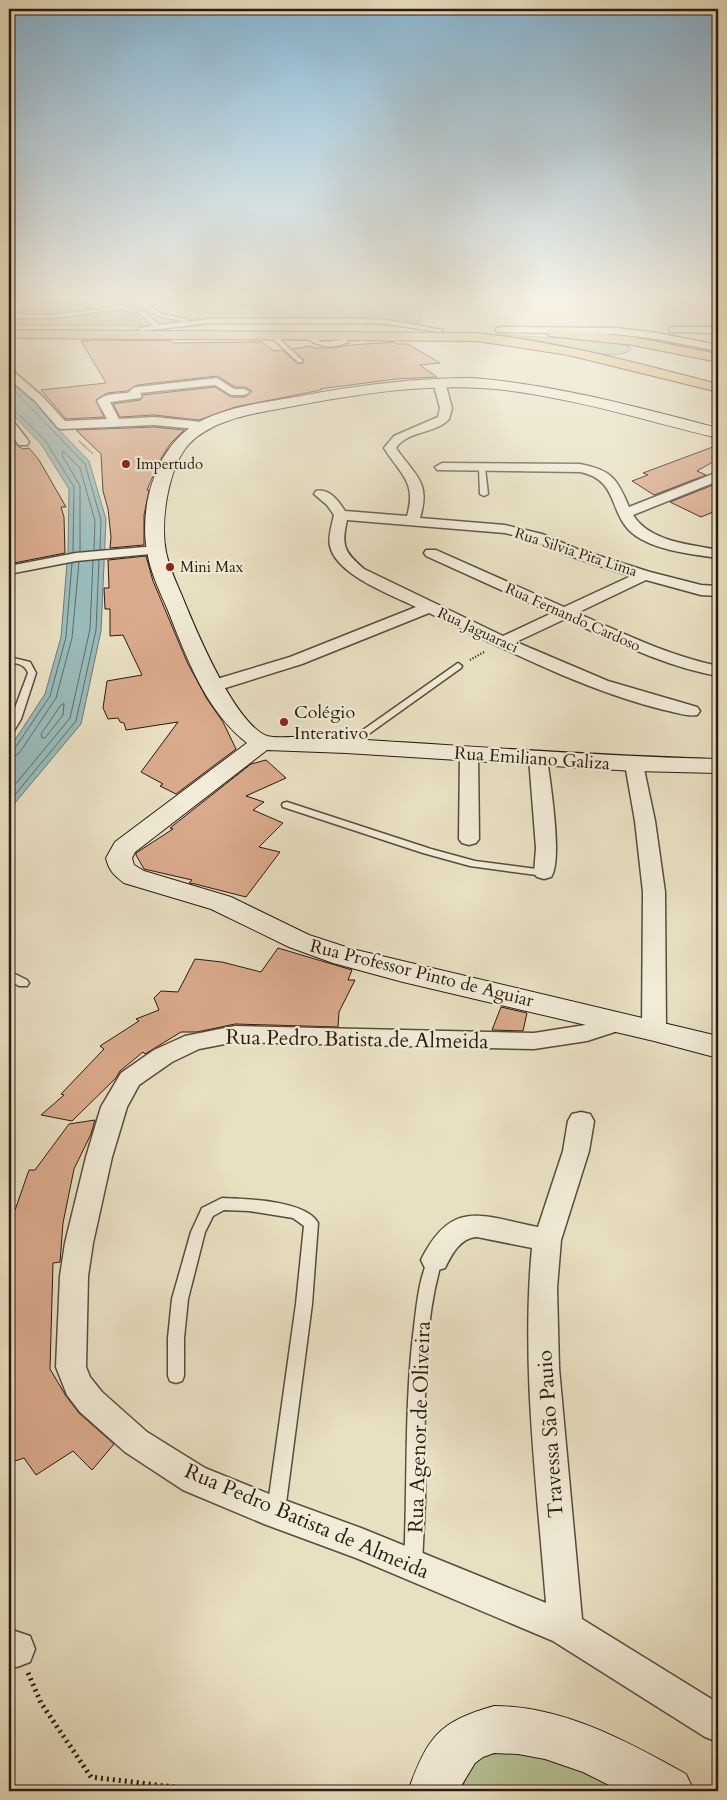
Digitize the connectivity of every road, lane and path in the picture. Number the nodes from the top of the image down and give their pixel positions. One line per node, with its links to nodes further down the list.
1 (21, 383): 14 (street)
2 (202, 383): 8 (street)
3 (220, 383): 10 (street)
4 (426, 383): 16 (street)
5 (439, 383): 24 (street)
6 (464, 383): 17 (street)
7 (699, 383): 9 (main road)
8 (179, 386): 11 (street); 12 (street)
9 (718, 388)
10 (244, 392)
11 (136, 396): 13 (street); 14 (street)
12 (187, 398)
13 (154, 421): 14 (street); 16 (street)
14 (115, 422)
15 (9, 424): 18 (street)
16 (207, 426): 29 (street)
17 (718, 433)
18 (23, 442)
19 (442, 467): 20 (street)
20 (482, 468): 23 (lane); 25 (street)
21 (718, 476): 25 (street)
22 (321, 494): 26 (street)
23 (484, 494)
24 (418, 506): 27 (street); 28 (street)
25 (625, 513): 31 (street)
26 (342, 516): 27 (street, Rua Silvia Pita Lima); 35 (street, Rua Jaguaraci)
27 (369, 519): 28 (street, Rua Silvia Pita Lima)
28 (412, 522): 33 (street, Rua Silvia Pita Lima)
29 (156, 550): 32 (street); 41 (street)
30 (431, 553): 36 (street, Rua Fernando Cardoso)
31 (718, 554)
32 (9, 570)
33 (645, 576): 34 (street, Rua Silvia Pita Lima); 36 (street)
34 (718, 591)
35 (429, 606): 37 (street, Rua Jaguaraci); 41 (street)
36 (565, 613): 37 (street); 40 (street, Rua Fernando Cardoso)
37 (502, 642): 39 (path); 42 (street, Rua Jaguaraci)
38 (9, 660): 43 (lane)
39 (458, 666): 45 (lane)
40 (718, 671)
41 (213, 686): 44 (street)
42 (691, 711)
43 (9, 732)
44 (262, 743): 45 (street, Rua Emiliano Galiza); 55 (street, Rua Professor Pinto de Aguiar)
45 (346, 746): 46 (street, Rua Emiliano Galiza)
46 (469, 754): 47 (street, Rua Emiliano Galiza); 51 (street)
47 (538, 758): 48 (street, Rua Emiliano Galiza); 52 (street)
48 (634, 764): 49 (street, Rua Emiliano Galiza); 56 (street)
49 (718, 766)
50 (287, 805): 52 (lane)
51 (469, 839)
52 (544, 873)
53 (9, 975): 54 (lane)
54 (23, 983)
55 (619, 1022): 56 (street, Rua Professor Pinto de Aguiar); 62 (street, Rua Pedro Batista de Almeida)
56 (654, 1030): 57 (street, Rua Professor Pinto de Aguiar)
57 (718, 1047)
58 (582, 1122): 59 (street)
59 (547, 1240): 60 (street); 64 (street, Travessa São Pauio)
60 (434, 1260): 63 (lane, Rua Agenor de Oliveira)
61 (176, 1376): 62 (lane)
62 (276, 1512): 63 (street, Rua Pedro Batista de Almeida)
63 (413, 1566): 64 (street, Rua Pedro Batista de Almeida)
64 (565, 1629): 66 (street, Rua Pedro Batista de Almeida)
65 (42, 1703): 67 (path)
66 (718, 1724)
67 (178, 1791)
68 (434, 1791): 69 (street)
69 (669, 1791)

